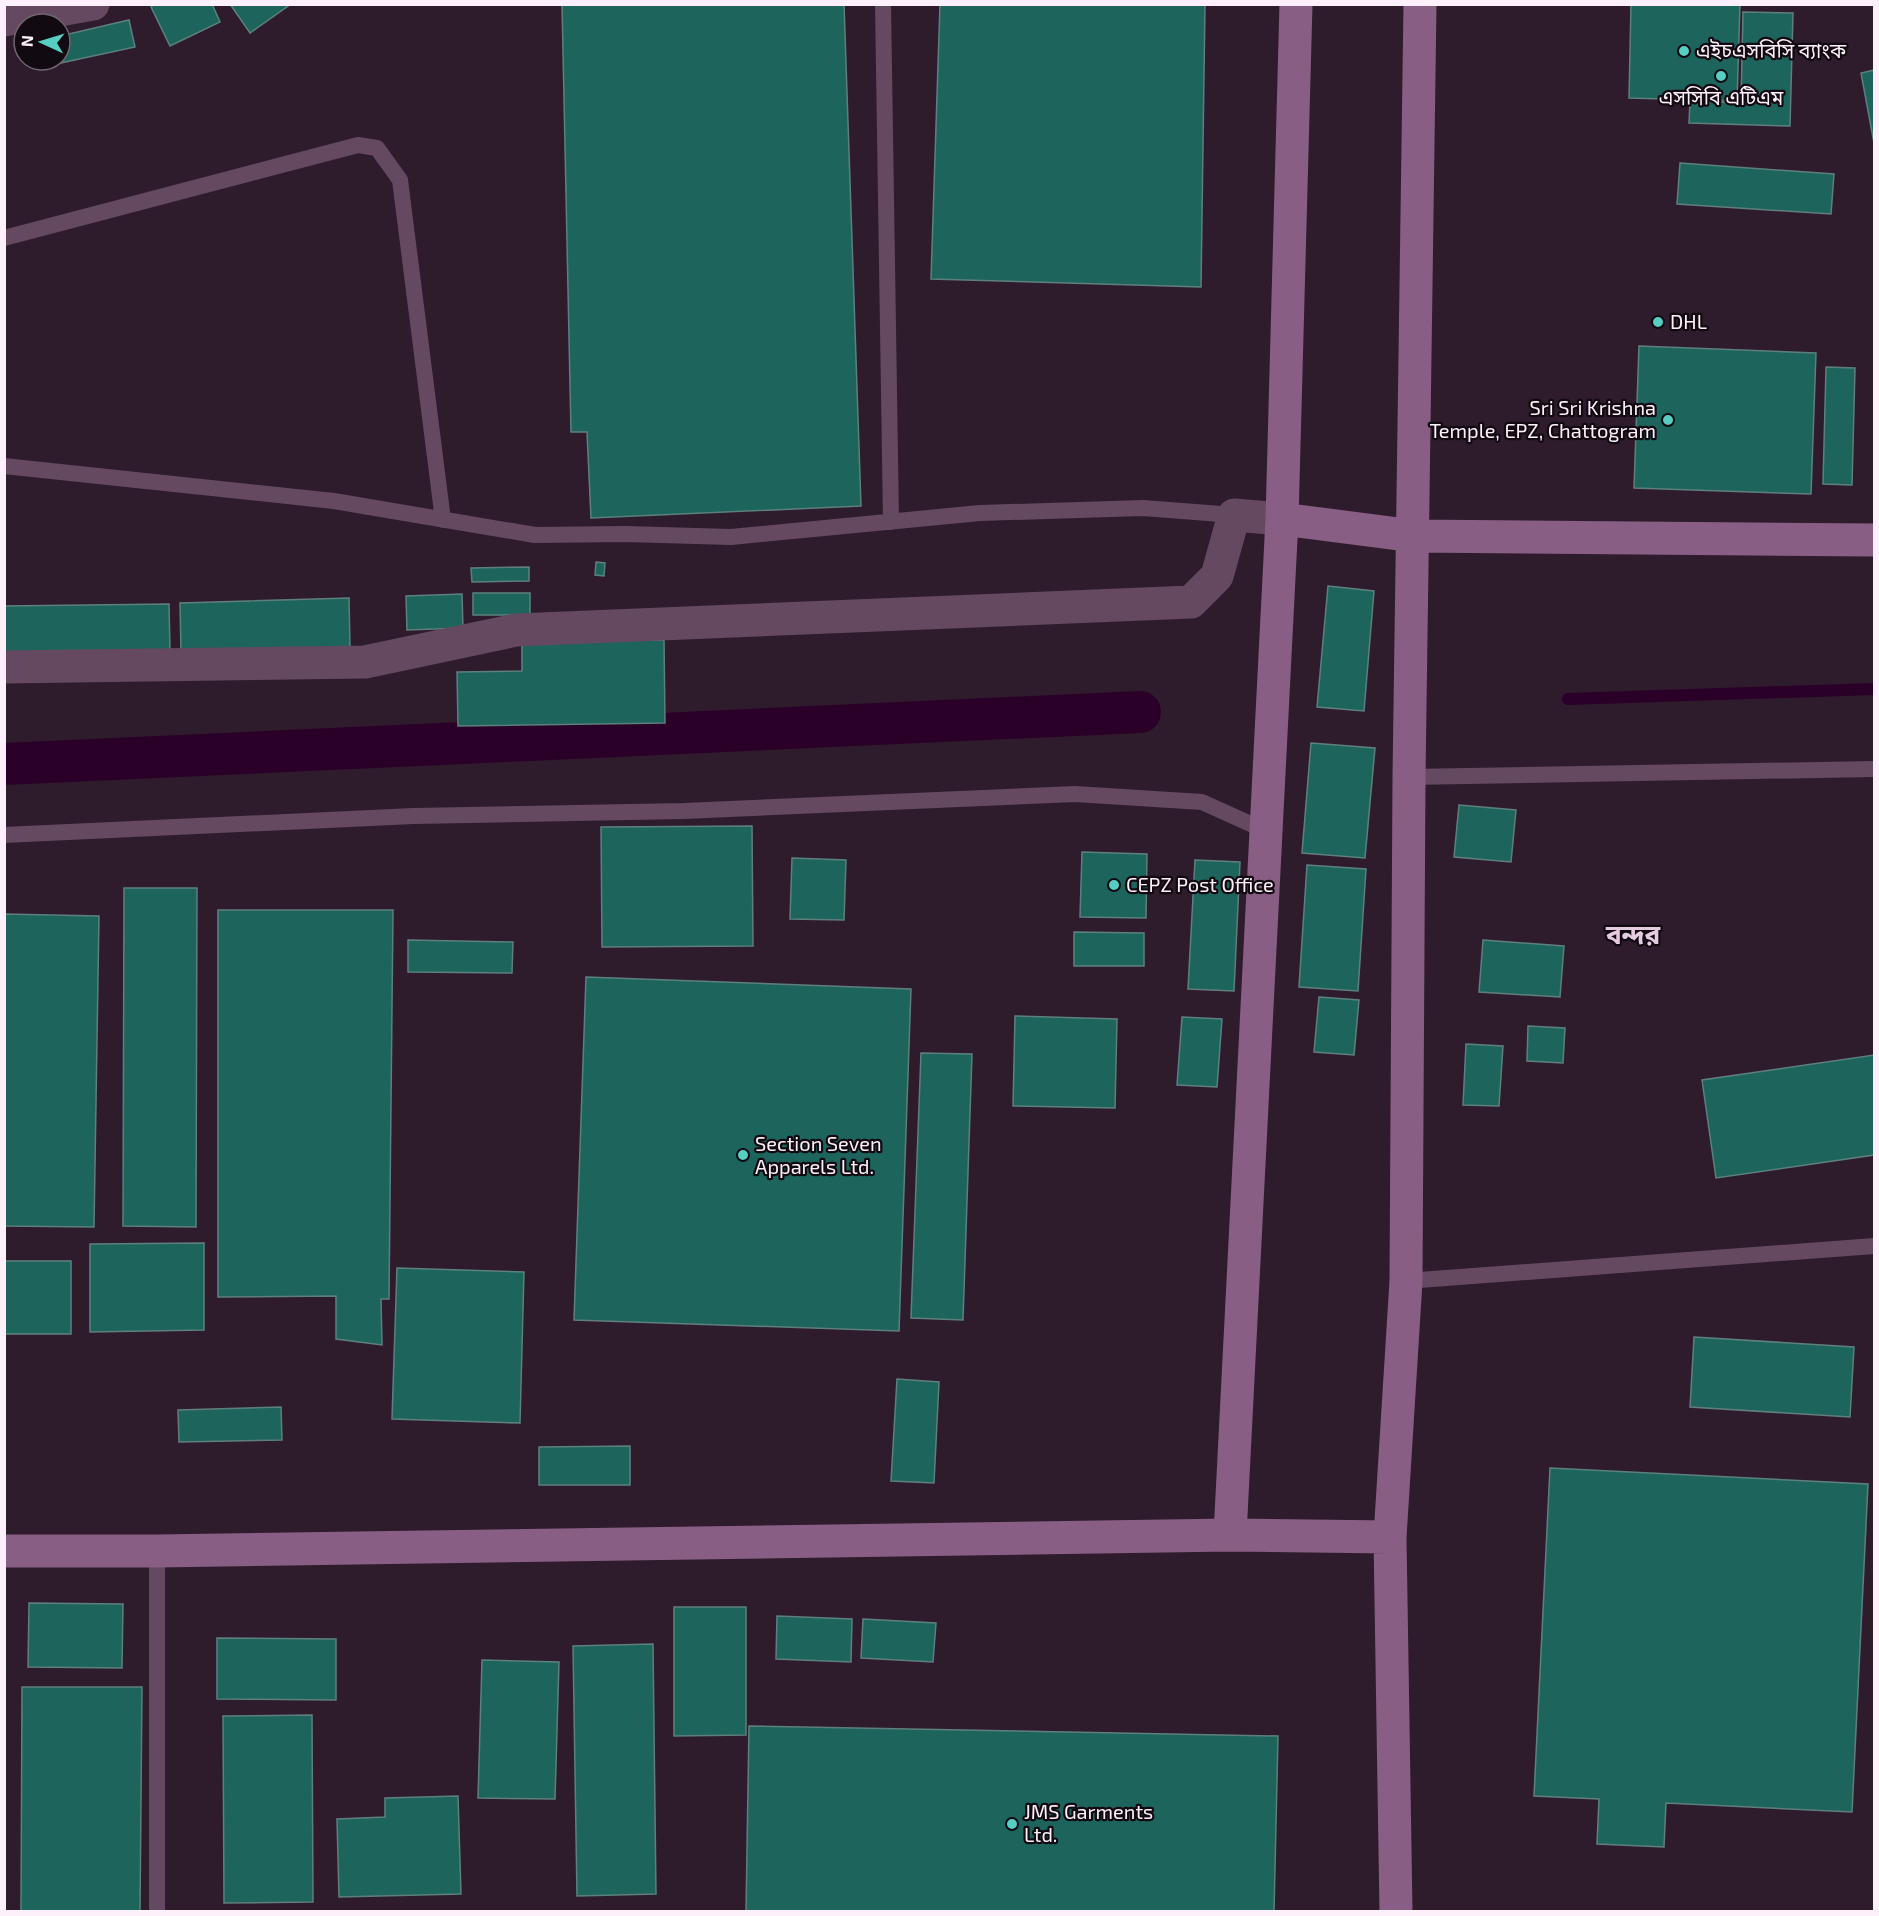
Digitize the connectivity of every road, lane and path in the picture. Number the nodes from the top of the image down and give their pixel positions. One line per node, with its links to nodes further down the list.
1 (93, 4): 5 (street)
2 (884, 4): 11 (lane)
3 (1296, 4): 9 (street)
4 (1420, 4): 12 (street)
5 (4, 20)
6 (4, 238): 10 (lane)
7 (4, 466): 10 (lane)
8 (1234, 515): 9 (street); 11 (lane); 14 (street)
9 (1282, 519): 12 (street); 17 (street)
10 (443, 520): 11 (lane)
11 (891, 522)
12 (1414, 536): 13 (street); 16 (street)
13 (1875, 540)
14 (4, 667)
15 (1875, 769): 16 (lane)
16 (1409, 777): 20 (street)
17 (1266, 831): 18 (lane); 21 (street)
18 (4, 835)
19 (1875, 1246): 20 (lane)
20 (1406, 1281): 22 (street)
21 (1230, 1535): 22 (street); 24 (street)
22 (1390, 1537): 26 (street)
23 (4, 1551): 24 (street)
24 (156, 1551): 25 (lane)
25 (157, 1911)
26 (1396, 1911)

